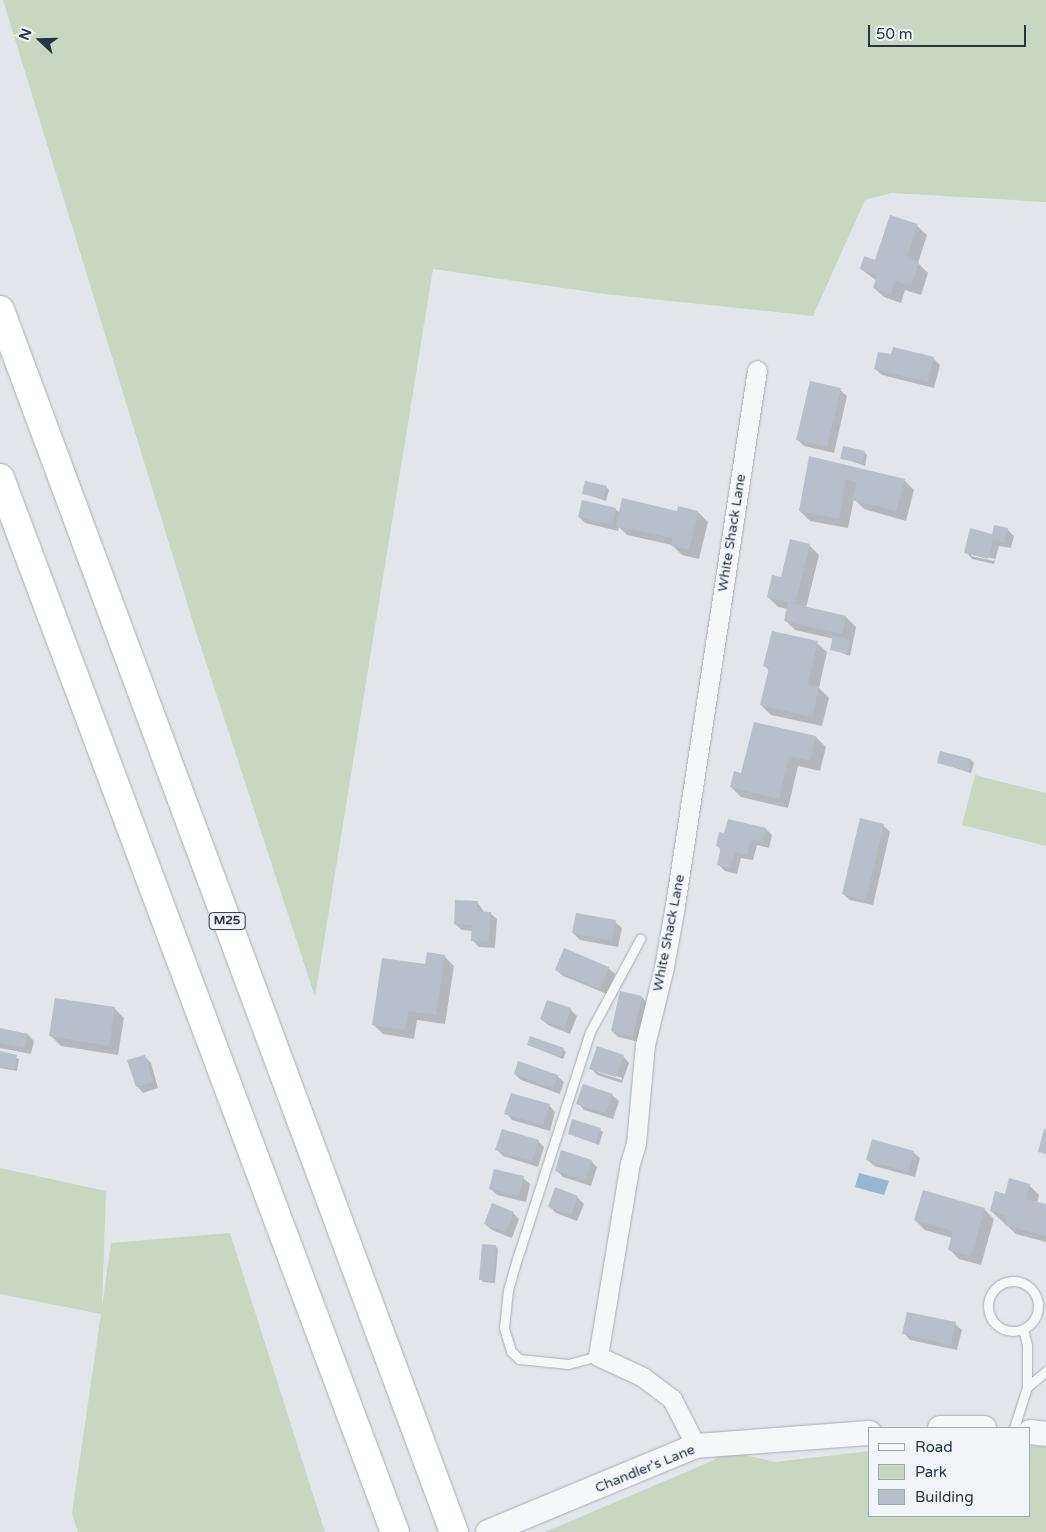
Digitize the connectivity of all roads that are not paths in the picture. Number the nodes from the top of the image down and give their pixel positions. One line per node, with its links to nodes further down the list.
1 (0, 310): 15 (highway, M25)
2 (757, 370): 6 (street, White Shack Lane)
3 (0, 478): 14 (highway)
4 (640, 939): 6 (lane)
5 (1023, 1329): 5 (lane); 8 (lane)
6 (598, 1356): 13 (street)
7 (1046, 1371): 8 (lane)
8 (1027, 1387): 9 (lane)
9 (1014, 1427)
10 (1031, 1432): 12 (street)
11 (868, 1434): 13 (street, Chandler's Lane)
12 (1046, 1434)
13 (696, 1446): 16 (street, Chandler's Lane)
14 (395, 1532)
15 (454, 1532)
16 (488, 1532)

